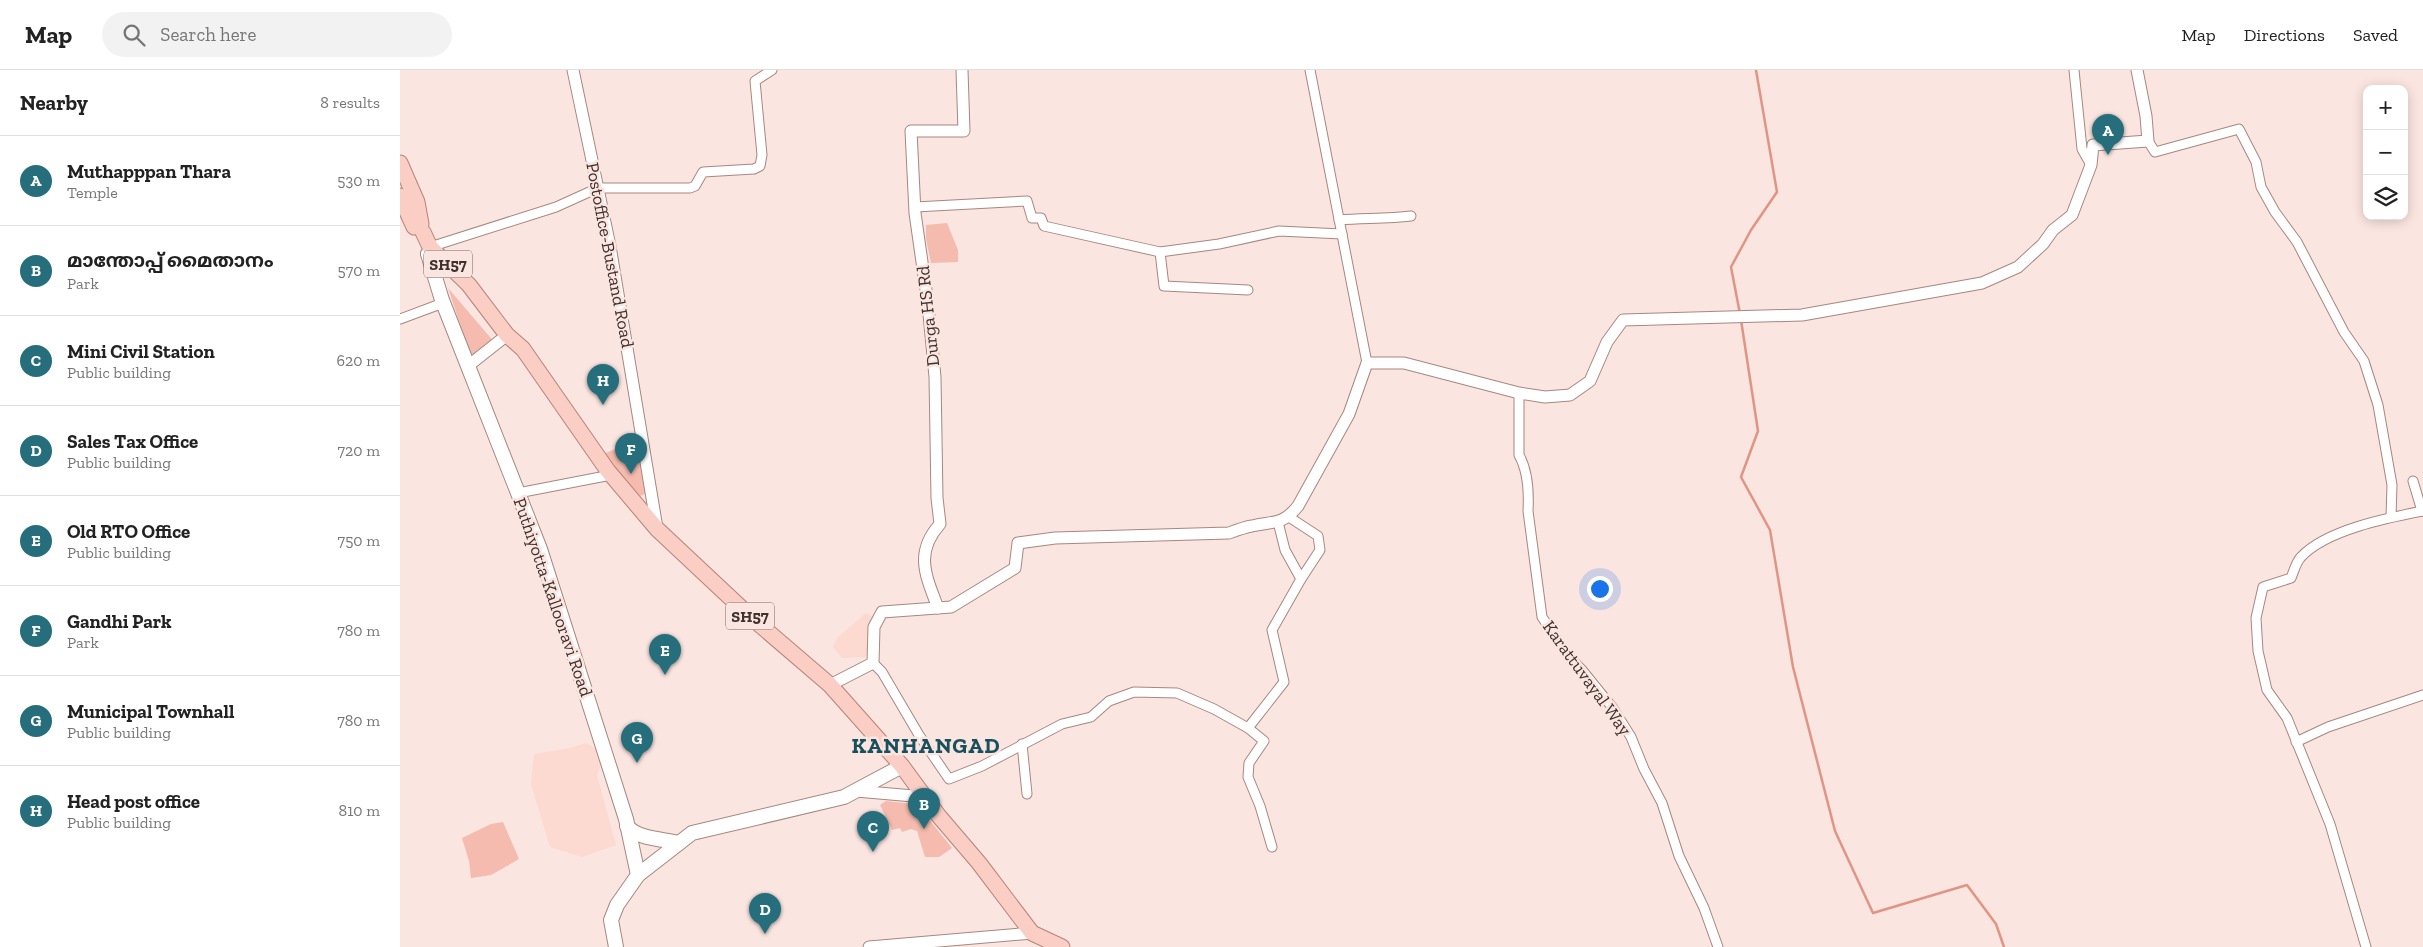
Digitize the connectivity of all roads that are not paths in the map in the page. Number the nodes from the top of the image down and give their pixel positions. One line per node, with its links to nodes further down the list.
1 (573, 70): 10 (street, Postoffice-Bustand Road)
2 (772, 70): 10 (street)
3 (962, 70): 12 (street, Durga HS Rd)
4 (1310, 70): 14 (street)
5 (2074, 70): 9 (street)
6 (2137, 70): 7 (street)
7 (2148, 141): 9 (street); 31 (street)
8 (400, 163): 15 (main road, SH57)
9 (2090, 165): 25 (street)
10 (598, 188): 17 (street); 33 (street, Postoffice-Bustand Road)
11 (400, 196): 15 (main road)
12 (915, 207): 18 (street); 35 (street, Durga HS Rd)
13 (1411, 216): 14 (street)
14 (1339, 220): 16 (street)
15 (419, 229): 17 (main road, SH57)
16 (1342, 234): 18 (street); 23 (street)
17 (431, 250): 20 (main road, Puthiyotta-Kallooravi Road); 22 (main road, SH57)
18 (1160, 252): 19 (street)
19 (1248, 290)
20 (443, 303): 21 (street); 24 (main road, Puthiyotta-Kallooravi Road)
21 (400, 319)
22 (507, 335): 24 (street); 26 (main road, SH57)
23 (1367, 364): 25 (street); 30 (street)
24 (468, 366): 28 (main road, Puthiyotta-Kallooravi Road)
25 (1519, 393): 54 (street, Karattuvayal Way)
26 (611, 475): 28 (street); 33 (main road, SH57)
27 (2413, 481): 29 (street)
28 (518, 493): 46 (main road, Puthiyotta-Kallooravi Road)
29 (2422, 511): 31 (street)
30 (1289, 517): 32 (street); 34 (street)
31 (2391, 517): 40 (street)
32 (1278, 522): 34 (street); 35 (street)
33 (657, 529): 37 (main road, SH57)
34 (1301, 579): 39 (street)
35 (938, 608): 36 (street)
36 (873, 663): 37 (street); 41 (street)
37 (830, 685): 42 (main road, SH57)
38 (2423, 696): 40 (street)
39 (1248, 728): 41 (street); 48 (street)
40 (2296, 742): 55 (street)
41 (1022, 744): 44 (street)
42 (902, 766): 43 (main road); 45 (main road, SH57)
43 (856, 790): 45 (street); 47 (main road)
44 (1027, 794)
45 (925, 798): 50 (main road, SH57)
46 (627, 826): 47 (main road); 49 (main road, Puthiyotta-Kallooravi Road)
47 (679, 843): 49 (main road)
48 (1272, 847)
49 (638, 875): 51 (main road)
50 (1032, 933): 52 (street); 53 (main road, SH57)
51 (616, 947)
52 (869, 947)
53 (1062, 947)
54 (1718, 947)
55 (2366, 947)

